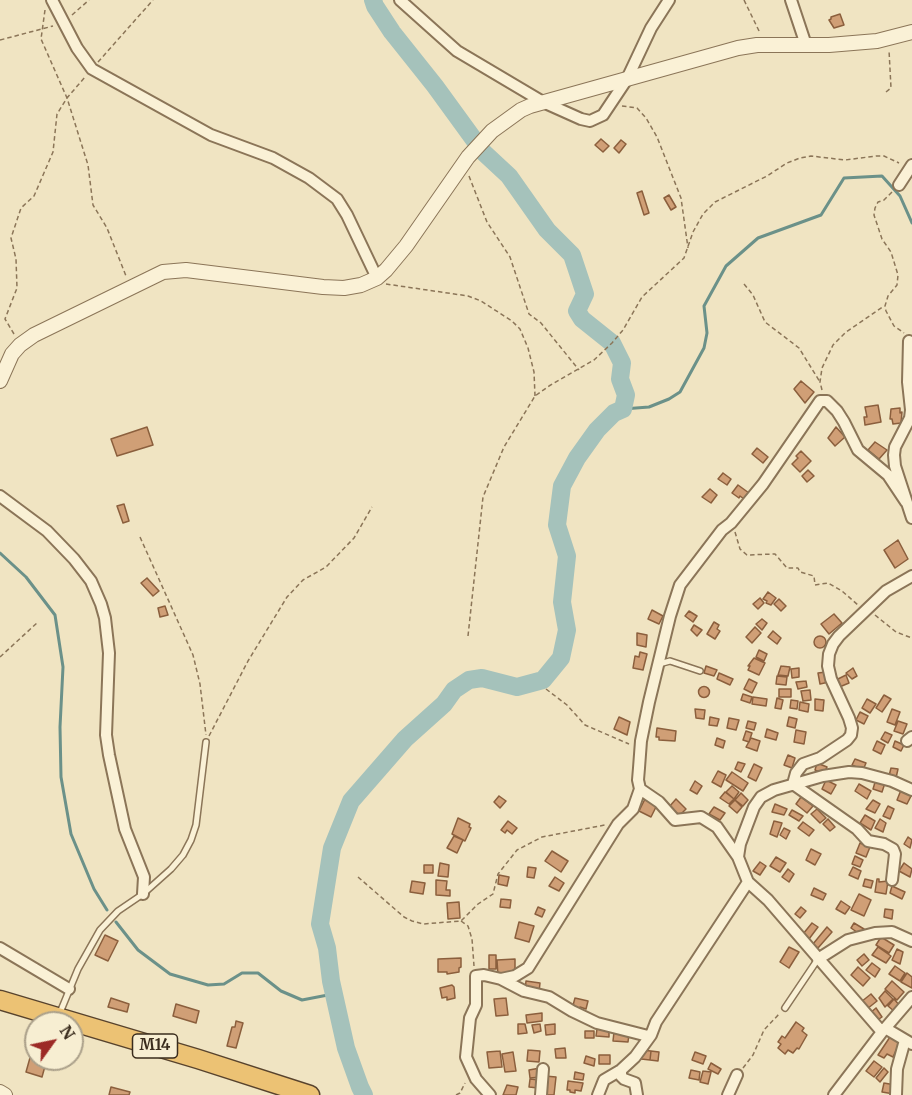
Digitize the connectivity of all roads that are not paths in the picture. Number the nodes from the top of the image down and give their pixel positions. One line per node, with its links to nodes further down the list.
1 (400, 0): 8 (street)
2 (669, 0): 7 (street)
3 (790, 0): 6 (street)
4 (49, 3): 11 (street)
5 (912, 32): 6 (street)
6 (806, 45): 7 (street)
7 (627, 79): 8 (street); 8 (street)
8 (543, 102): 11 (street)
9 (908, 165): 10 (street)
10 (899, 185)
11 (372, 280): 13 (street)
12 (909, 341): 15 (street)
13 (0, 381)
14 (0, 496): 27 (street)
15 (906, 502): 16 (street); 18 (street)
16 (912, 518)
17 (912, 576): 21 (street)
18 (658, 666): 19 (lane); 22 (street)
19 (700, 671)
20 (206, 742): 27 (lane)
21 (793, 784): 23 (street); 24 (street); 25 (street)
22 (640, 789): 24 (street); 31 (street)
23 (912, 790)
24 (738, 857): 26 (street)
25 (892, 880)
26 (748, 882): 30 (street); 40 (street)
27 (143, 894): 32 (lane)
28 (912, 941): 30 (street)
29 (0, 948): 32 (street)
30 (818, 959): 35 (lane); 39 (street)
31 (501, 979): 40 (street); 48 (street)
32 (69, 989): 37 (lane)
33 (912, 997): 39 (street)
34 (0, 1000): 36 (highway, M14)
35 (785, 1008)
36 (38, 1011)
37 (60, 1011)
38 (84, 1025): 47 (highway, M14)
39 (884, 1030): 41 (street); 53 (street)
40 (648, 1036): 43 (street)
41 (909, 1042): 54 (street)
42 (543, 1069): 49 (street)
43 (621, 1070): 50 (street); 51 (street)
44 (737, 1075): 52 (street)
45 (0, 1092): 46 (street)
46 (5, 1095)
47 (310, 1095)
48 (490, 1095)
49 (541, 1095)
50 (598, 1095)
51 (637, 1095)
52 (728, 1095)
53 (834, 1095)
54 (897, 1095)

